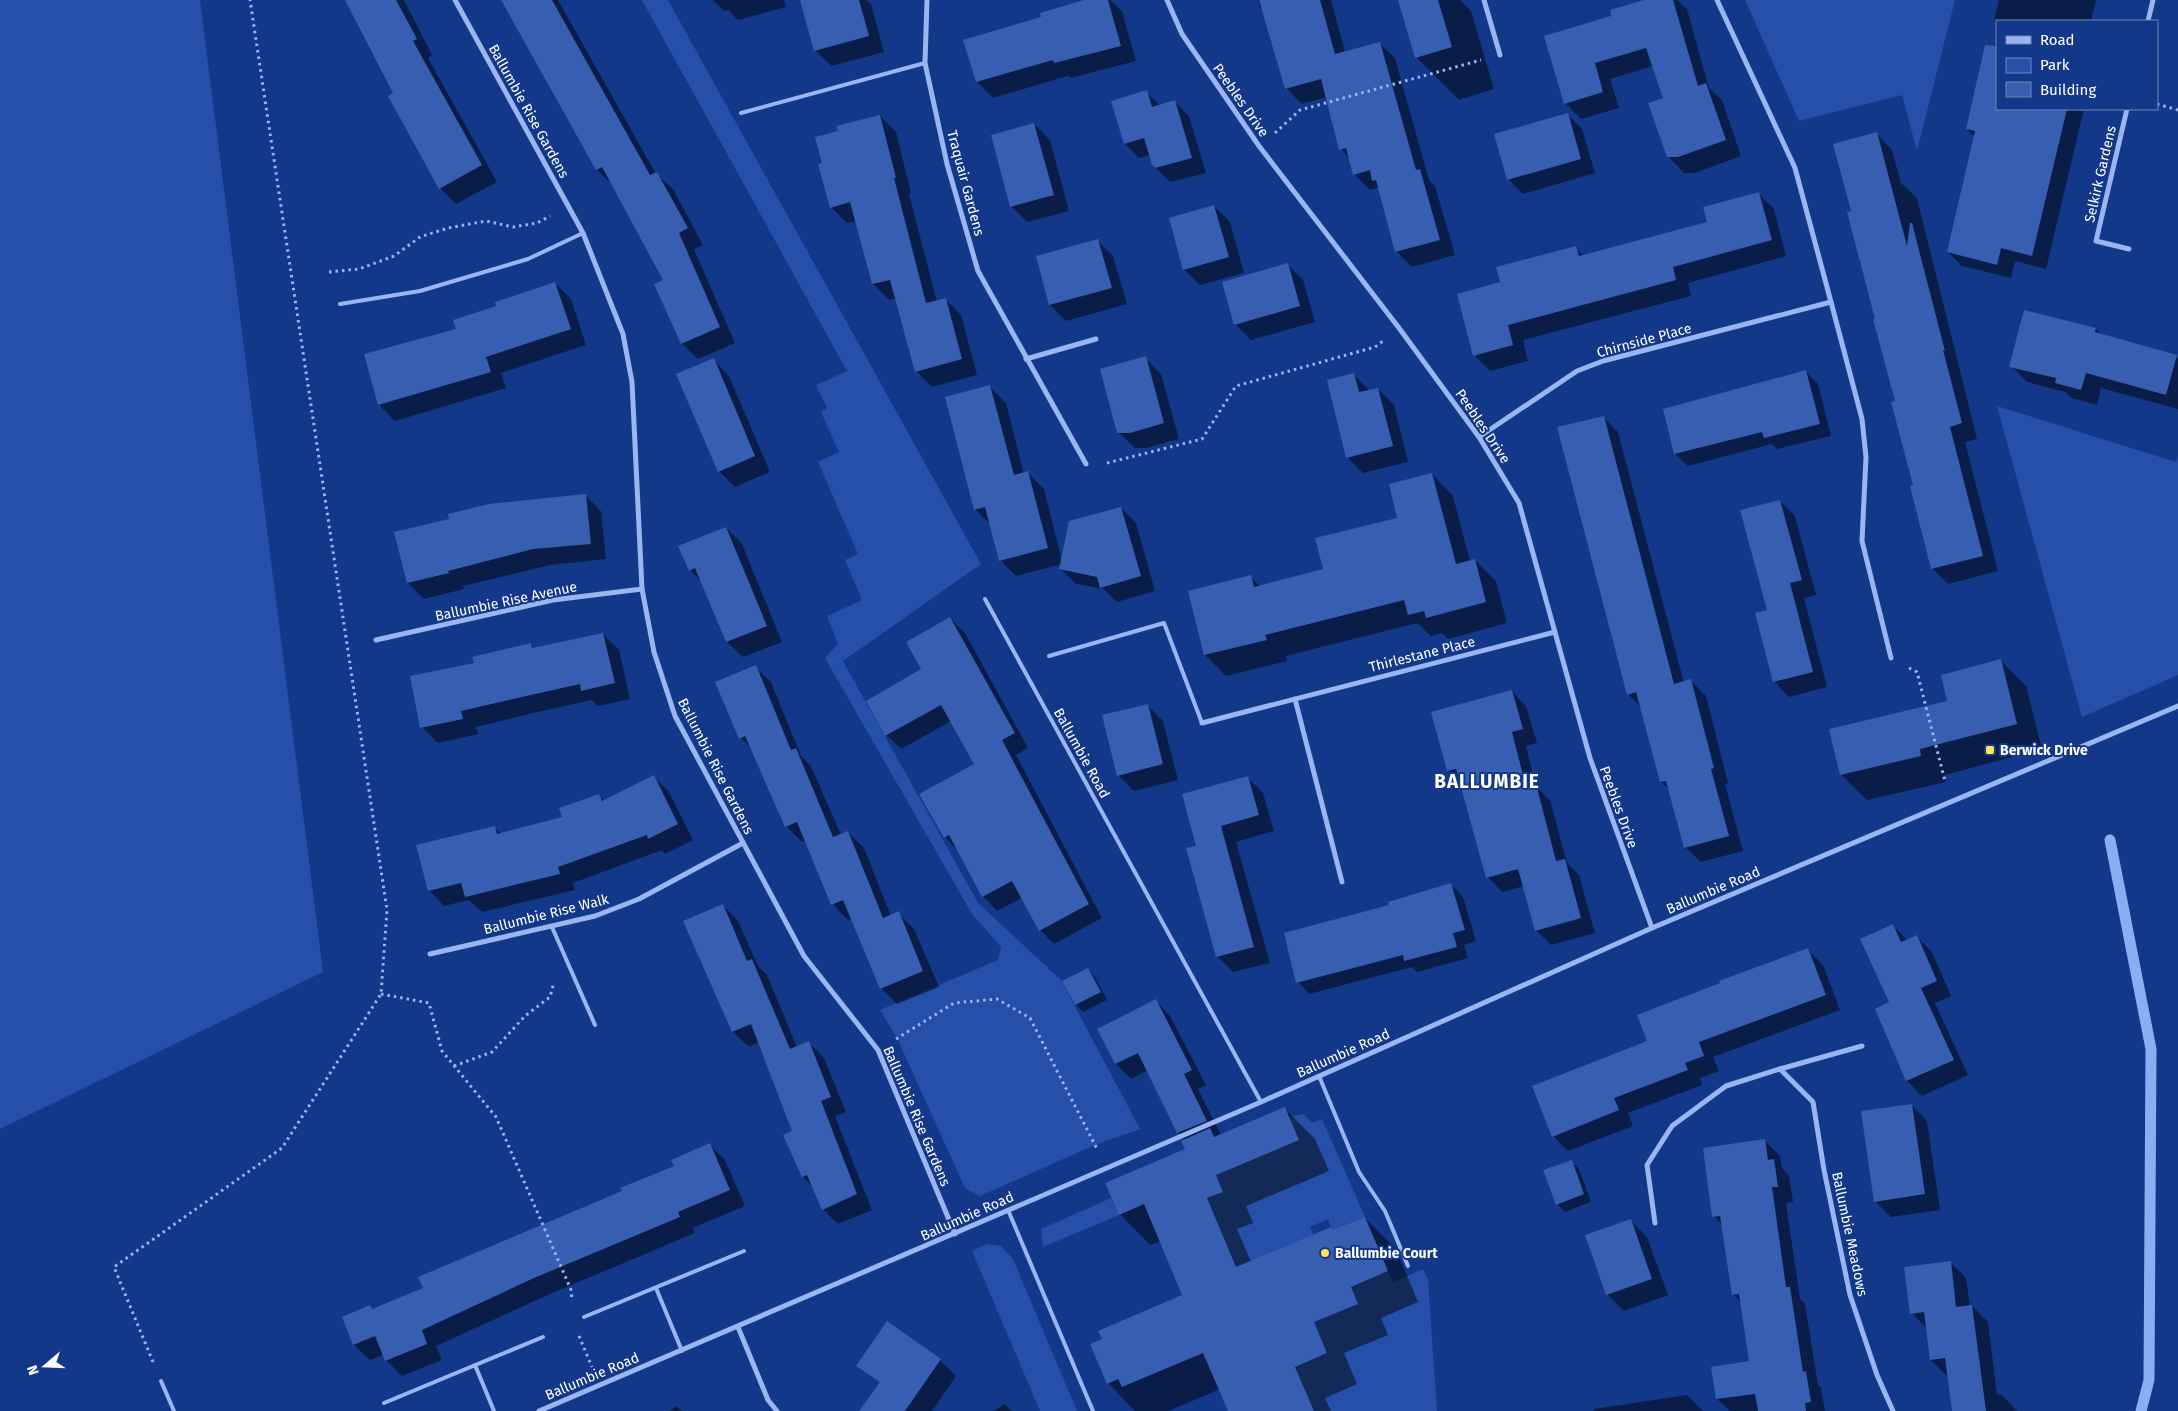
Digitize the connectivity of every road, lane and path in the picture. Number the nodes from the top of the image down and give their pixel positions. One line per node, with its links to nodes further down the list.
1 (250, 0): 43 (path)
2 (455, 0): 16 (street, Ballumbie Rise Gardens)
3 (927, 0): 10 (street, Traquair Gardens)
4 (1167, 0): 15 (street, Peebles Drive)
5 (1484, 0): 9 (street)
6 (1717, 0): 20 (street)
7 (2153, 0): 8 (street)
8 (2148, 20)
9 (1500, 55): 15 (path)
10 (925, 63): 14 (lane); 24 (street, Traquair Gardens)
11 (2158, 104): 13 (path)
12 (2127, 110): 18 (street, Selkirk Gardens)
13 (2178, 110)
14 (741, 113)
15 (1259, 146): 22 (street, Peebles Drive)
16 (568, 206): 17 (street, Ballumbie Rise Gardens); 19 (path)
17 (583, 233): 21 (lane); 27 (street, Ballumbie Rise Gardens)
18 (2129, 249)
19 (329, 272)
20 (1831, 302): 25 (street, Chirnside Place); 32 (street)
21 (340, 304)
22 (1400, 328): 25 (street, Peebles Drive); 26 (path)
23 (1096, 339): 24 (street)
24 (1026, 360): 26 (street, Traquair Gardens)
25 (1479, 437): 29 (street, Peebles Drive)
26 (1086, 464)
27 (642, 589): 30 (street, Ballumbie Rise Avenue); 37 (street, Ballumbie Rise Gardens)
28 (985, 599): 50 (lane, Ballumbie Road)
29 (1555, 632): 33 (street, Thirlestane Place); 40 (street, Peebles Drive)
30 (376, 640)
31 (1050, 656): 35 (lane, Thirlestane Place)
32 (1891, 658): 36 (path)
33 (1295, 699): 35 (street, Thirlestane Place); 38 (street)
34 (2178, 706): 36 (street, Ballumbie Road)
35 (1202, 723)
36 (1951, 801): 40 (street, Ballumbie Road)
37 (743, 843): 39 (street, Ballumbie Rise Walk); 46 (street, Ballumbie Rise Gardens)
38 (1342, 882)
39 (552, 927): 41 (street, Ballumbie Rise Walk); 44 (lane)
40 (1652, 928): 49 (street, Ballumbie Road)
41 (430, 954)
42 (555, 978): 47 (path)
43 (381, 994): 47 (path); 65 (path)
44 (595, 1025)
45 (1862, 1046): 48 (street)
46 (878, 1050): 51 (path); 54 (street, Ballumbie Rise Gardens)
47 (454, 1066): 58 (path)
48 (1780, 1069): 53 (street); 73 (street, Ballumbie Meadows)
49 (1319, 1076): 50 (street, Ballumbie Road); 56 (lane)
50 (1261, 1102): 51 (street, Ballumbie Road)
51 (1106, 1167): 52 (street, Ballumbie Road)
52 (1008, 1210): 54 (street, Ballumbie Road); 72 (lane)
53 (1655, 1223)
54 (955, 1234): 60 (street, Ballumbie Road)
55 (744, 1251): 57 (lane)
56 (1408, 1266)
57 (656, 1288): 59 (lane); 63 (lane)
58 (571, 1302)
59 (584, 1317)
60 (738, 1327): 63 (street, Ballumbie Road); 71 (street)
61 (577, 1330): 66 (path)
62 (543, 1337): 64 (lane)
63 (682, 1351): 66 (street, Ballumbie Road)
64 (475, 1365): 67 (lane); 69 (lane)
65 (161, 1381): 68 (lane)
66 (599, 1384): 70 (street, Ballumbie Road)
67 (384, 1403)
68 (174, 1411)
69 (494, 1411)
70 (539, 1411)
71 (778, 1411)
72 (1094, 1411)
73 (1893, 1411)

